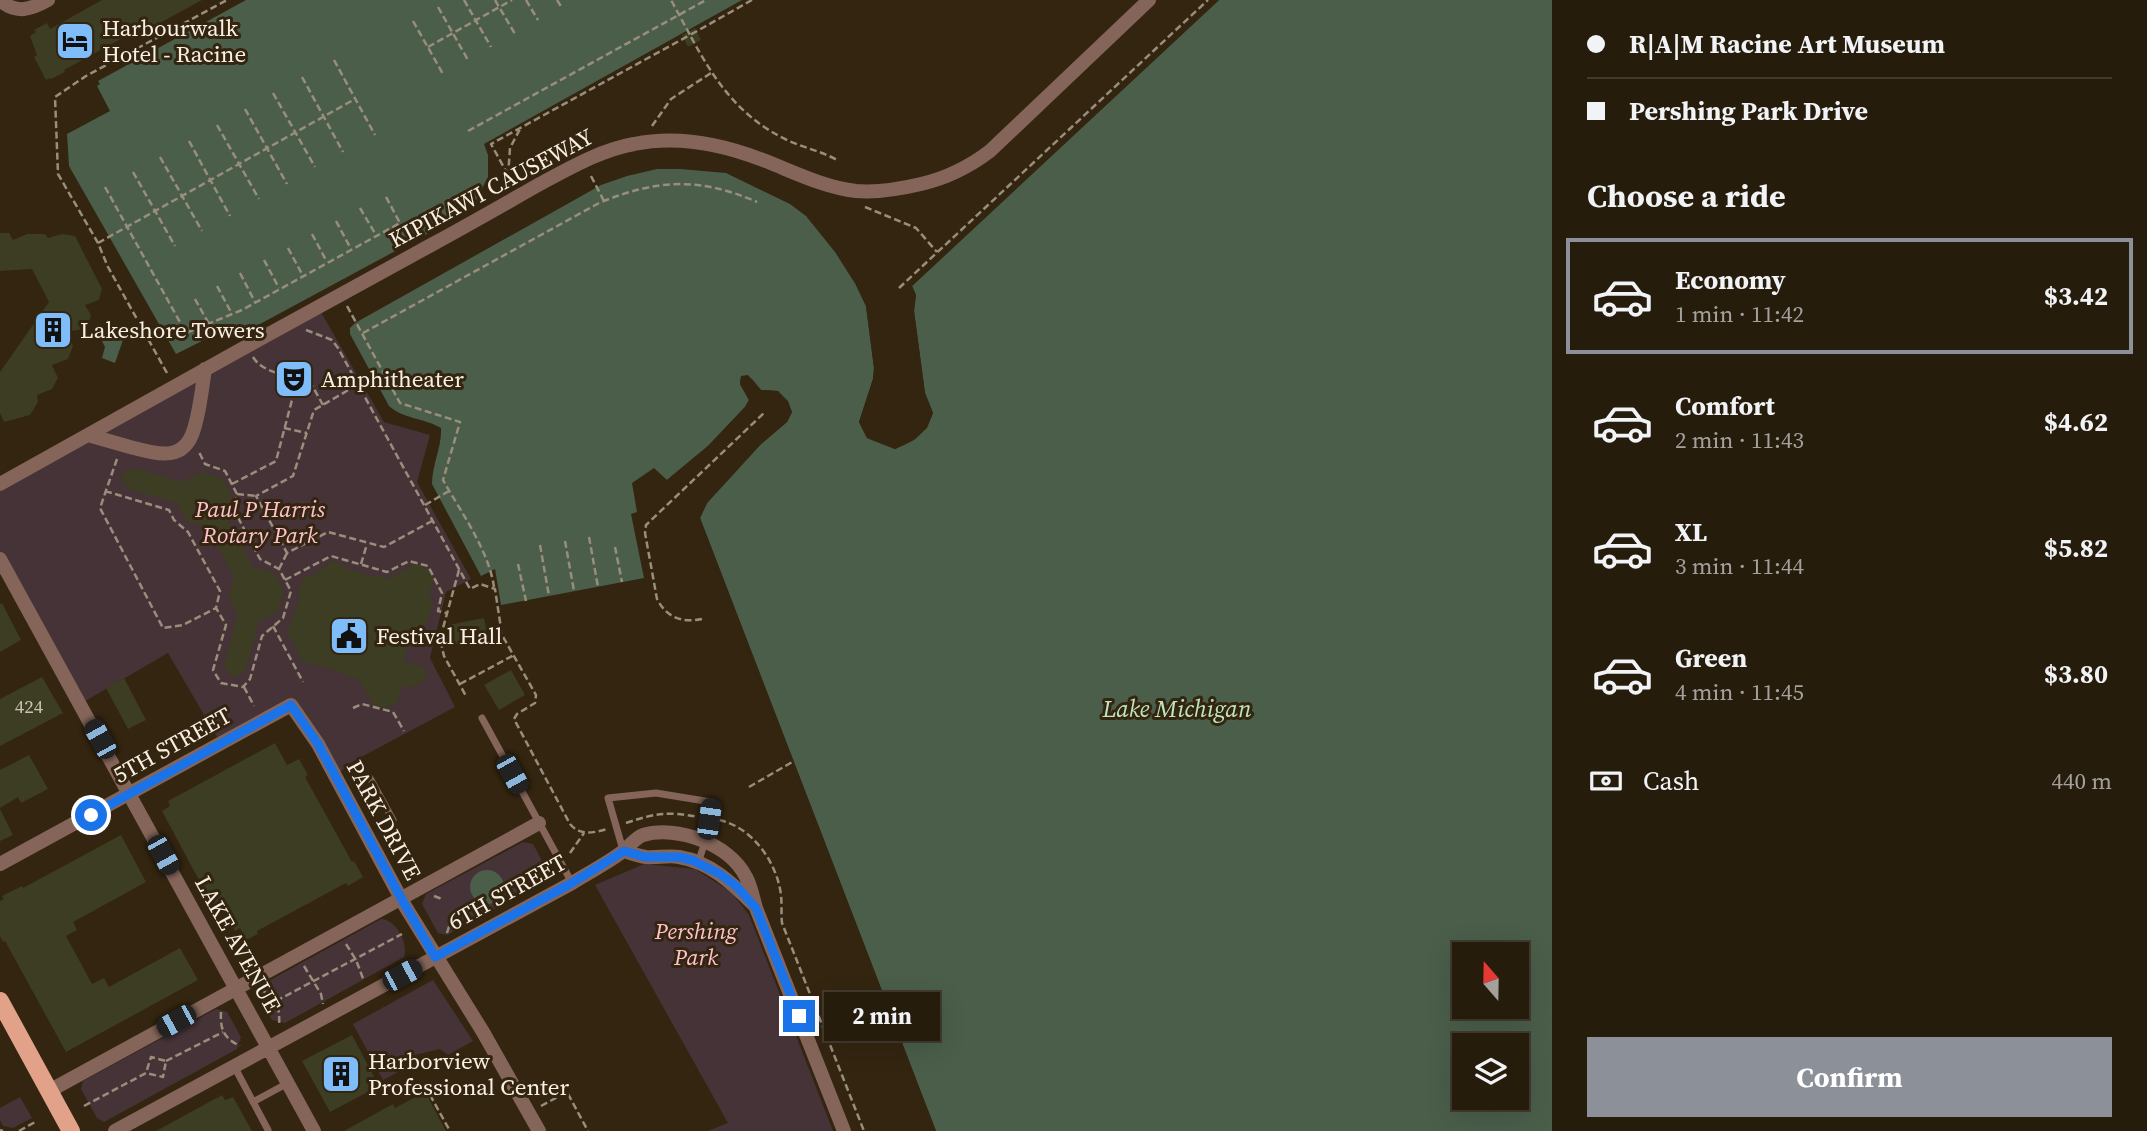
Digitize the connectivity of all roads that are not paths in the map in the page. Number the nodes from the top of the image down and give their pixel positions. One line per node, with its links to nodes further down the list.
1 (1, 0): 2 (street)
2 (48, 0)
3 (1149, 0): 4 (street, KIPIKAWI CAUSEWAY)
4 (205, 369): 5 (street, KIPIKAWI CAUSEWAY); 5 (street)
5 (88, 435): 6 (street, KIPIKAWI CAUSEWAY)
6 (0, 484)
7 (0, 559): 11 (street, LAKE AVENUE)
8 (291, 705): 11 (street, 5TH STREET); 19 (street, PARK DRIVE)
9 (482, 718): 13 (lane)
10 (370, 778): 12 (lane)
11 (130, 794): 17 (street, 5TH STREET); 22 (street, LAKE AVENUE)
12 (393, 820)
13 (539, 823): 18 (lane); 19 (street)
14 (705, 842): 15 (street, 6TH STREET); 15 (lane); 16 (lane); 20 (street)
15 (624, 851): 16 (street); 18 (street, 6TH STREET)
16 (698, 863): 20 (street)
17 (0, 864)
18 (572, 883): 21 (street, 6TH STREET)
19 (401, 898): 21 (street, PARK DRIVE); 22 (street)
20 (756, 908): 34 (street)
21 (435, 957): 24 (street, 6TH STREET); 33 (street, PARK DRIVE)
22 (235, 988): 24 (street, LAKE AVENUE); 27 (street)
23 (0, 1001): 27 (main road)
24 (268, 1047): 25 (street, 6TH STREET); 26 (street, LAKE AVENUE)
25 (234, 1066): 28 (lane); 31 (street, 6TH STREET)
26 (288, 1083): 28 (lane); 32 (street, LAKE AVENUE)
27 (49, 1091): 30 (main road)
28 (253, 1102): 29 (lane)
29 (268, 1130)
30 (71, 1131)
31 (115, 1131)
32 (314, 1131)
33 (538, 1131)
34 (844, 1131)

